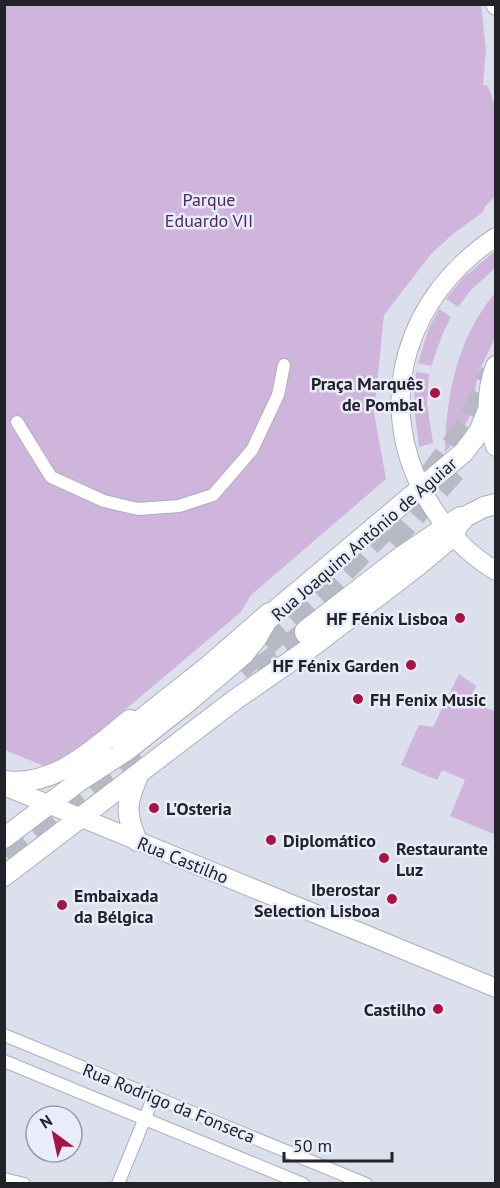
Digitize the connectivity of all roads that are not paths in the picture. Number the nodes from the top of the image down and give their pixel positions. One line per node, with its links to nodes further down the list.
1 (495, 237): 7 (street)
2 (284, 365): 5 (street)
3 (495, 366): 4 (main road)
4 (488, 410): 6 (main road); 7 (main road, Rua Joaquim António de Aguiar)
5 (17, 422)
6 (495, 446)
7 (421, 488): 9 (street); 11 (main road, Rua Joaquim António de Aguiar)
8 (495, 504): 9 (main road)
9 (453, 528): 10 (street); 12 (highway); 15 (main road)
10 (495, 571)
11 (270, 615): 13 (highway); 14 (main road); 17 (main road, Rua Joaquim António de Aguiar)
12 (307, 632)
13 (121, 738)
14 (95, 747): 16 (main road); 17 (main road)
15 (140, 772): 20 (main road); 22 (main road)
16 (4, 781)
17 (78, 783): 19 (main road, Rua Joaquim António de Aguiar)
18 (4, 786): 19 (street, Rua Castilho)
19 (48, 805): 20 (street, Rua Castilho); 21 (main road, Rua Joaquim António de Aguiar)
20 (80, 818): 22 (street, Rua Castilho); 23 (main road)
21 (4, 838)
22 (137, 841): 24 (street, Rua Castilho)
23 (4, 876)
24 (495, 988)
25 (4, 1035): 27 (street, Rua Rodrigo da Fonseca)
26 (4, 1061): 28 (street, Rua Rodrigo da Fonseca)
27 (154, 1096): 28 (street); 33 (street, Rua Rodrigo da Fonseca)
28 (145, 1119): 31 (street); 32 (street, Rua Rodrigo da Fonseca)
29 (4, 1179): 30 (street)
30 (24, 1184)
31 (118, 1184)
32 (303, 1184)
33 (366, 1184)

